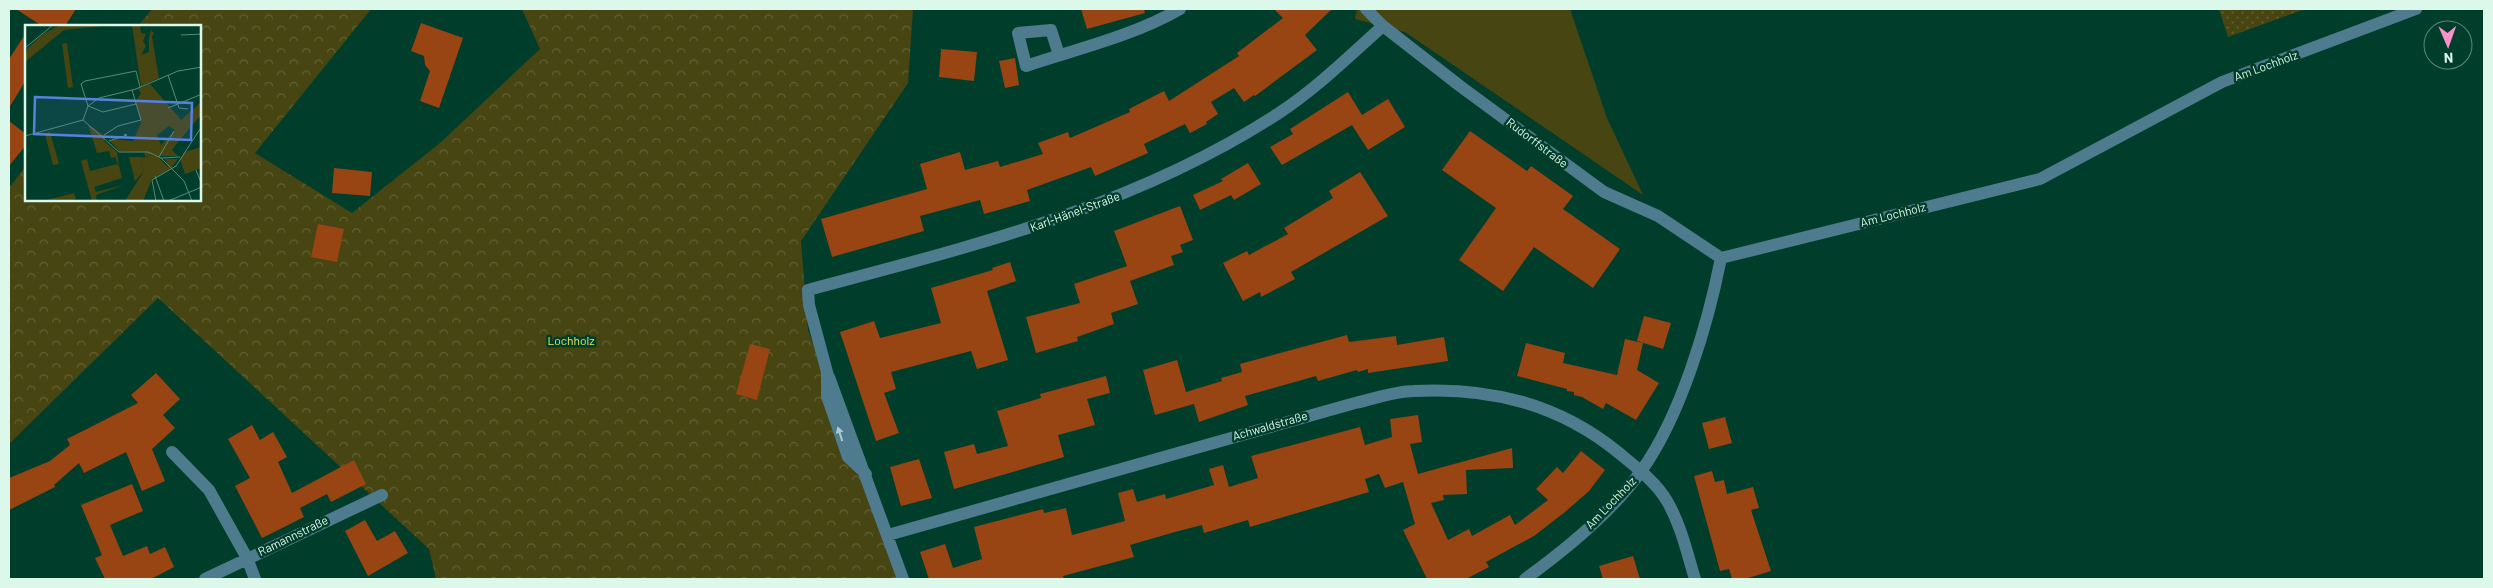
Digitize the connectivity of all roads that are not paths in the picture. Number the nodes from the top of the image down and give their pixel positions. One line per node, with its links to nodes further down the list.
1 (1180, 9): 5 (street)
2 (1366, 9): 4 (street, Rudorffstraße)
3 (2416, 9): 6 (street, Am Lochholz)
4 (1383, 26): 6 (street, Rudorffstraße); 10 (street, Karl-Hänel-Straße, one-way to 4)
5 (1059, 55)
6 (1721, 258): 8 (street, Am Lochholz)
7 (172, 452): 11 (street)
8 (1641, 471): 10 (street, Achwaldstraße); 15 (street, Am Lochholz); 16 (street, Achwaldstraße)
9 (382, 495): 11 (street, Ramannstraße)
10 (888, 536): 14 (street, Karl-Hänel-Straße)
11 (247, 558): 12 (street, Ramannstraße); 13 (street)
12 (205, 579)
13 (255, 579)
14 (903, 579)
15 (1525, 579)
16 (1695, 579)

